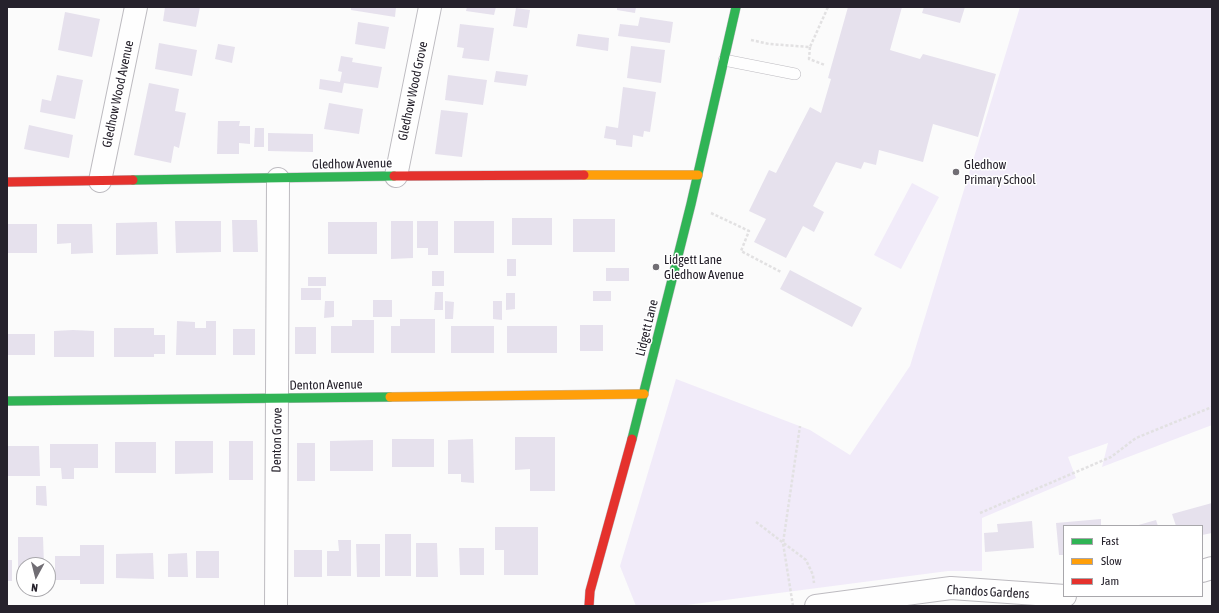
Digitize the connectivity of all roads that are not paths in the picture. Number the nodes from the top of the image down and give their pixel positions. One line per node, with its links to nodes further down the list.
1 (136, 7): 9 (street, Gledhow Wood Avenue)
2 (430, 7): 6 (street, Gledhow Wood Grove)
3 (736, 7): 4 (street, Lidgett Lane)
4 (724, 60): 5 (lane); 7 (street, Lidgett Lane)
5 (795, 74)
6 (396, 176): 7 (street, Gledhow Avenue); 8 (street, Gledhow Avenue)
7 (698, 176): 11 (street, Lidgett Lane)
8 (278, 179): 9 (street, Gledhow Avenue); 12 (street, Denton Grove)
9 (100, 181): 10 (street, Gledhow Avenue)
10 (7, 182)
11 (644, 394): 12 (street, Denton Avenue); 16 (street, Lidgett Lane)
12 (277, 398): 13 (street, Denton Avenue); 15 (street, Denton Grove)
13 (7, 401)
14 (1063, 596): 17 (street, Chandos Gardens)
15 (276, 606)
16 (589, 606)
17 (816, 606)

